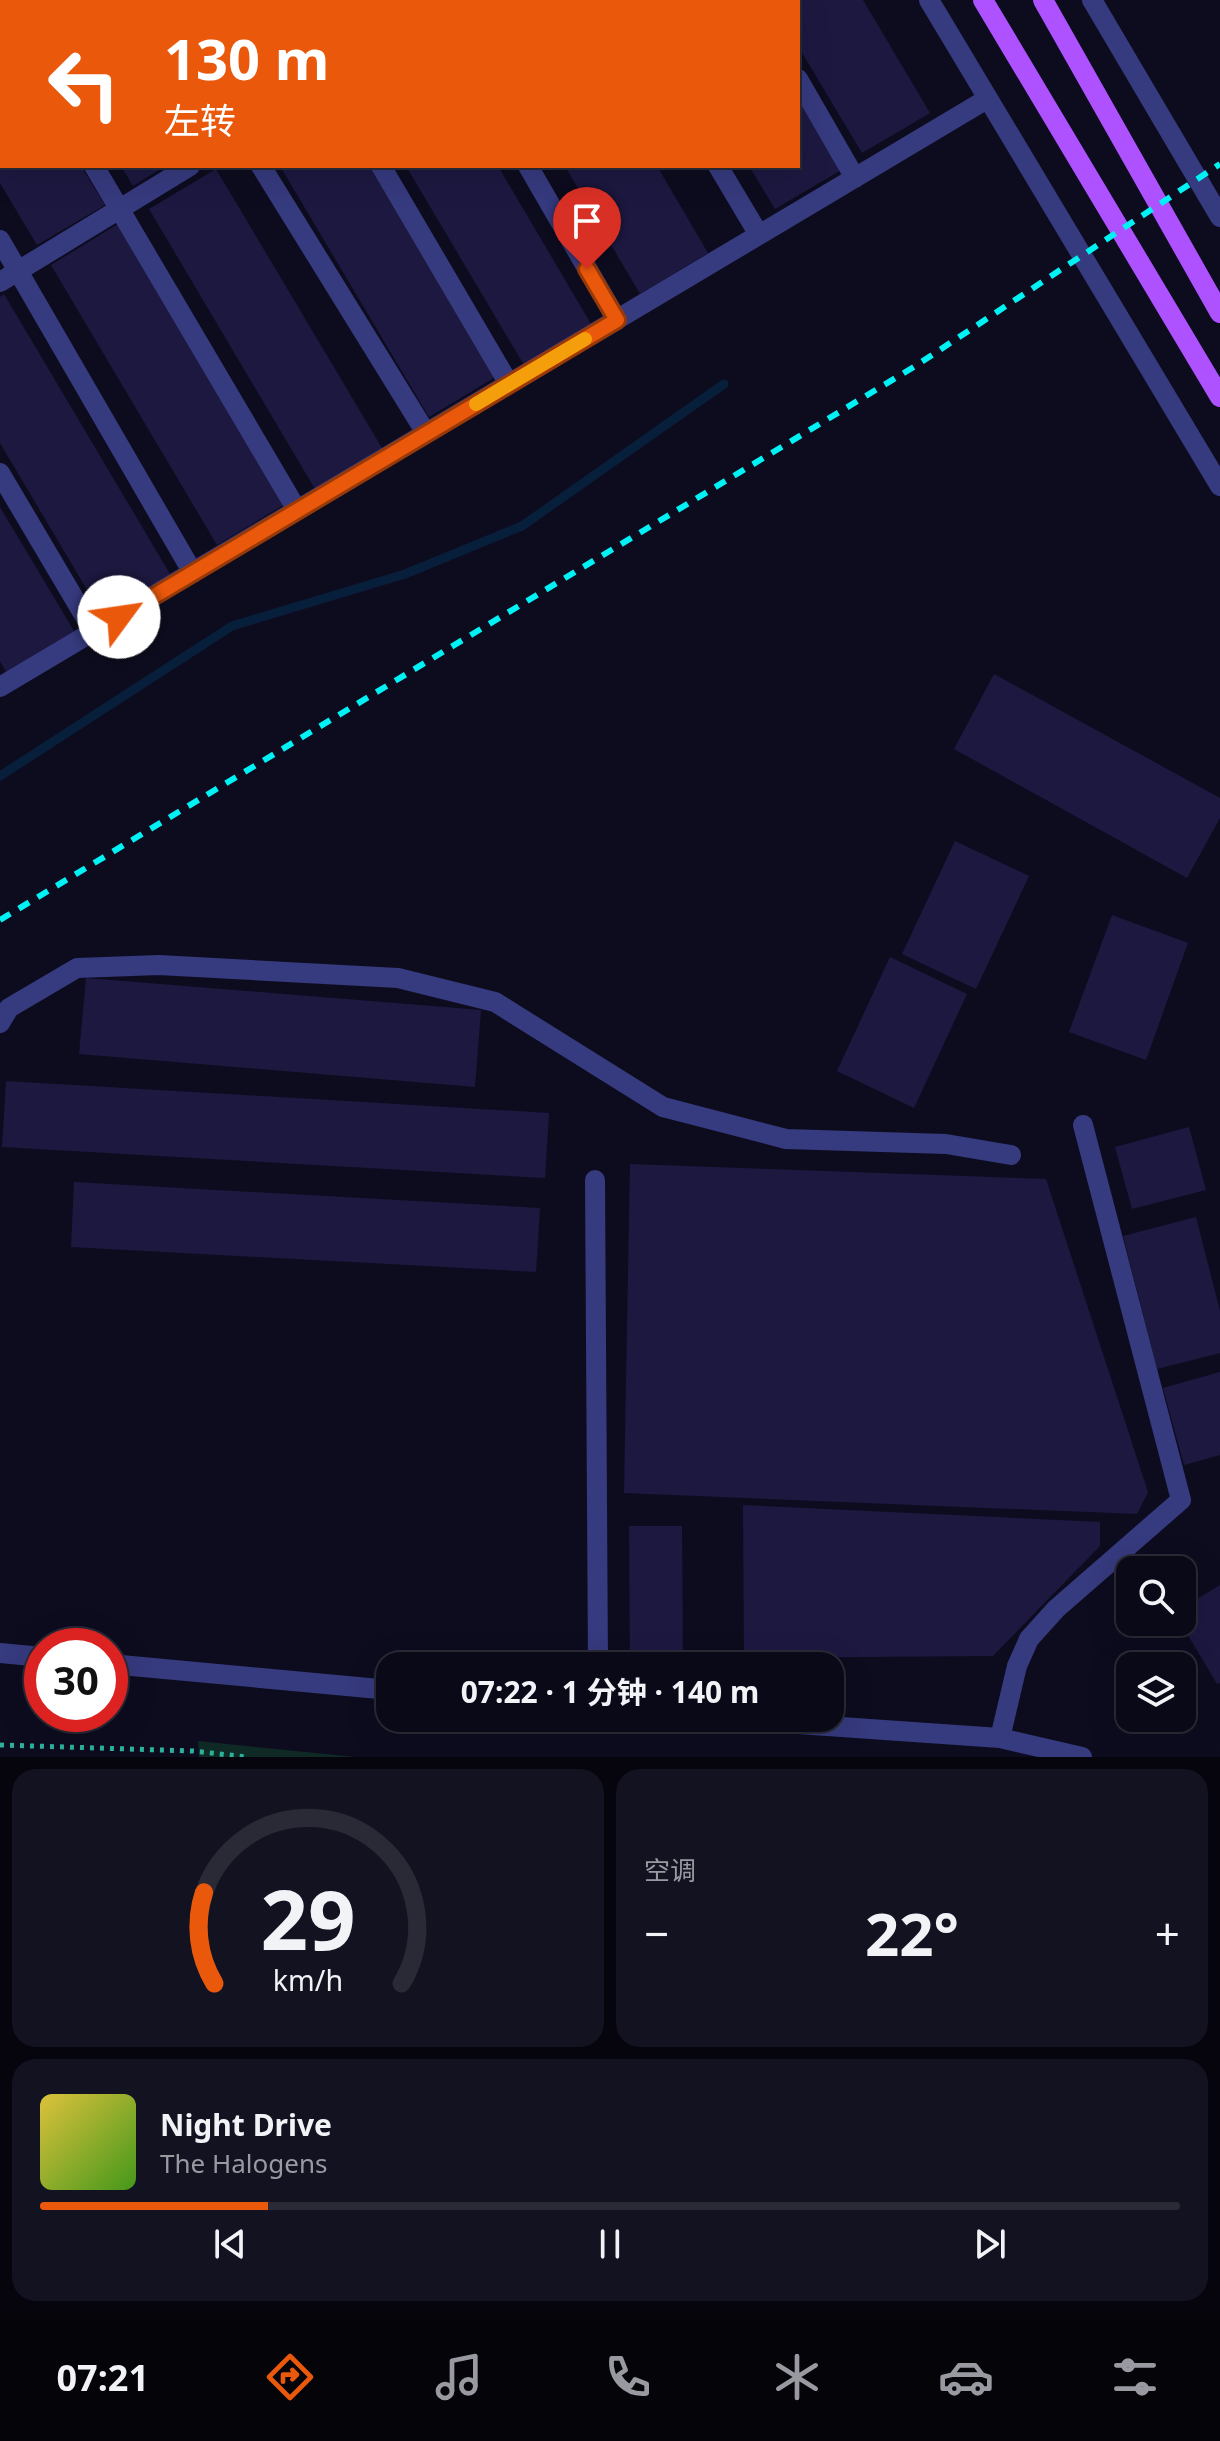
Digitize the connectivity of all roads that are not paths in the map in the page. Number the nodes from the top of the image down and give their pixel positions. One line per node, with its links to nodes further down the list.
1 (929, 0): 6 (street)
2 (983, 0): 22 (main road)
3 (1043, 0): 19 (main road)
4 (1092, 0): 15 (street)
5 (800, 82): 13 (street)
6 (987, 99): 13 (street); 25 (street)
7 (95, 168): 14 (street)
8 (187, 168): 14 (street)
9 (262, 168): 23 (street)
10 (382, 168): 21 (street)
11 (529, 168): 20 (street)
12 (719, 168): 16 (street)
13 (855, 178): 16 (street)
14 (119, 209): 18 (street); 26 (street)
15 (1220, 217)
16 (759, 235): 20 (street)
17 (0, 240): 18 (street)
18 (9, 276): 27 (street)
19 (1220, 313)
20 (617, 320): 21 (street)
21 (509, 384): 23 (street)
22 (1220, 397)
23 (426, 433): 26 (street)
24 (0, 473): 28 (street)
25 (1220, 486)
26 (297, 510): 27 (street)
27 (193, 573): 28 (street)
28 (94, 632): 29 (street)
29 (0, 687)
30 (0, 1023): 32 (street)
31 (1083, 1125): 40 (street)
32 (1011, 1155)
33 (595, 1180): 34 (street)
34 (598, 1652)
35 (0, 1653): 36 (street)
36 (24, 1655)
37 (128, 1666): 38 (street)
38 (376, 1689)
39 (844, 1727): 40 (street)
40 (1000, 1738): 41 (street)
41 (1082, 1757)

